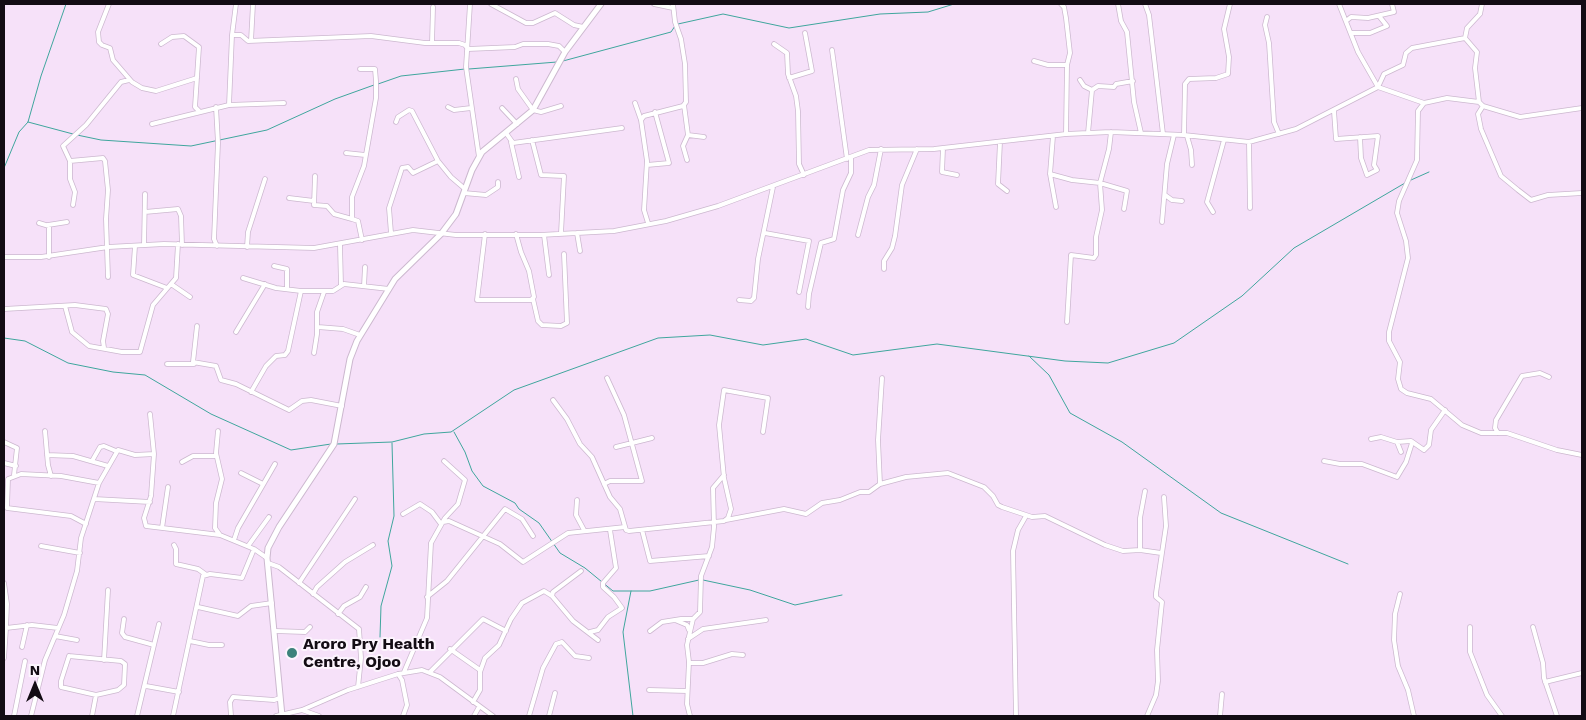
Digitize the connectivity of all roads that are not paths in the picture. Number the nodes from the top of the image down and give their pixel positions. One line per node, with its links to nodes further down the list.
1 (109, 4): 39 (street)
2 (236, 4): 24 (street)
3 (253, 4): 27 (street)
4 (470, 4): 31 (street)
5 (492, 4): 20 (street)
6 (600, 4): 21 (main road)
7 (654, 4): 15 (street)
8 (1061, 4): 35 (street)
9 (1118, 4): 42 (street)
10 (1144, 4): 72 (street)
11 (1230, 4): 76 (street)
12 (1339, 4): 19 (street)
13 (1392, 4): 17 (street)
14 (1482, 4): 26 (street)
15 (673, 6): 50 (street)
16 (433, 7): 28 (street)
17 (1379, 16): 19 (street); 23 (street)
18 (1267, 17): 73 (street)
19 (1346, 21): 23 (street)
20 (574, 25): 21 (street); 25 (street)
21 (583, 27): 25 (main road)
22 (805, 33): 38 (street)
23 (1350, 33): 43 (street)
24 (232, 35): 27 (street); 49 (street)
25 (576, 37): 33 (main road)
26 (1465, 38): 43 (street); 46 (street)
27 (252, 41): 28 (street)
28 (432, 43): 31 (street)
29 (161, 44): 37 (street)
30 (774, 44): 38 (street)
31 (468, 49): 33 (street); 55 (street)
32 (832, 50): 91 (street)
33 (565, 52): 58 (main road)
34 (1034, 61): 35 (street)
35 (1067, 65): 71 (street)
36 (360, 69): 89 (street)
37 (197, 78): 39 (street); 59 (street)
38 (789, 78): 98 (street)
39 (129, 80): 93 (street)
40 (516, 80): 58 (street)
41 (1080, 80): 44 (street)
42 (1133, 81): 44 (street); 70 (street)
43 (1378, 87): 48 (street); 60 (street)
44 (1092, 90): 69 (street)
45 (284, 102): 49 (street)
46 (1479, 102): 48 (street); 52 (street)
47 (635, 103): 62 (street)
48 (1424, 103): 184 (street)
49 (229, 105): 54 (street)
50 (684, 105): 61 (street); 74 (street)
51 (561, 106): 58 (street)
52 (1483, 106): 57 (street); 108 (street)
53 (448, 107): 55 (street)
54 (216, 108): 59 (street); 140 (street)
55 (471, 108): 90 (street)
56 (502, 108): 65 (street)
57 (1582, 108)
58 (533, 110): 65 (main road)
59 (199, 111): 64 (street)
60 (1334, 111): 73 (street); 79 (street)
61 (655, 112): 62 (street); 95 (street)
62 (640, 120): 95 (street)
63 (396, 122): 94 (street)
64 (152, 124)
65 (518, 124): 68 (main road)
66 (622, 128): 80 (street)
67 (1111, 132): 69 (street); 70 (street); 104 (street)
68 (506, 133): 82 (street); 90 (main road)
69 (1088, 133): 71 (street)
70 (1141, 133): 72 (street)
71 (1066, 134): 77 (street)
72 (1163, 134): 75 (street)
73 (1279, 134): 84 (street)
74 (688, 135): 78 (street); 92 (street)
75 (1174, 135): 76 (street); 110 (street)
76 (1185, 135): 81 (street); 96 (street)
77 (1053, 136): 83 (street); 97 (street)
78 (704, 137)
79 (1360, 137): 79 (street)
80 (532, 140): 82 (street); 127 (street)
81 (1224, 140): 84 (street); 119 (street)
82 (510, 142): 101 (street)
83 (1000, 142): 85 (street); 107 (street)
84 (1249, 142): 116 (street)
85 (943, 148): 87 (street); 99 (street)
86 (880, 149): 87 (street); 91 (street); 134 (street)
87 (917, 149): 149 (street)
88 (346, 153): 89 (street)
89 (365, 155): 120 (street)
90 (479, 157): 106 (main road)
91 (849, 158): 98 (street); 167 (street)
92 (687, 160)
93 (70, 161): 114 (street); 141 (street)
94 (438, 161): 106 (street); 126 (street)
95 (647, 164): 124 (street)
96 (1192, 165)
97 (1050, 174): 104 (street); 115 (street)
98 (804, 175): 105 (street)
99 (957, 175)
100 (315, 176): 112 (street)
101 (519, 177)
102 (265, 179): 142 (street)
103 (498, 182): 106 (street)
104 (1100, 183): 117 (street); 169 (street)
105 (773, 187): 124 (street); 129 (street)
106 (465, 191): 130 (main road)
107 (1007, 191)
108 (1582, 193)
109 (145, 194): 118 (street)
110 (1165, 195): 113 (street); 122 (street)
111 (289, 198): 112 (street)
112 (314, 201): 120 (street)
113 (1182, 201)
114 (73, 205)
115 (1056, 207)
116 (1250, 208)
117 (1124, 209)
118 (145, 212): 136 (street); 137 (street)
119 (1213, 212)
120 (352, 219): 135 (street)
121 (67, 222): 125 (street)
122 (1162, 222)
123 (39, 223): 125 (street)
124 (648, 223): 128 (street)
125 (48, 225): 146 (street)
126 (391, 233): 130 (street); 135 (street)
127 (561, 233): 128 (street); 133 (street)
128 (577, 233): 143 (street)
129 (765, 233): 162 (street); 165 (street)
130 (441, 234): 131 (street); 159 (main road)
131 (485, 234): 132 (street); 164 (street)
132 (516, 234): 133 (street); 164 (street)
133 (544, 235): 150 (street)
134 (858, 235)
135 (362, 240): 138 (street)
136 (144, 245): 137 (street); 139 (street)
137 (180, 245): 140 (street); 153 (street)
138 (340, 245): 142 (street); 155 (street)
139 (135, 246): 141 (street); 157 (street)
140 (217, 246): 142 (street)
141 (108, 247): 146 (street); 151 (street)
142 (247, 247)
143 (580, 251)
144 (564, 254): 164 (street)
145 (4, 257): 146 (street)
146 (49, 257)
147 (274, 266): 158 (street)
148 (366, 268): 156 (street)
149 (884, 269)
150 (549, 275)
151 (108, 277)
152 (243, 278): 154 (street)
153 (171, 284): 157 (street); 163 (street)
154 (265, 284): 158 (street); 172 (street)
155 (341, 285): 156 (street); 161 (street)
156 (364, 286): 159 (street)
157 (166, 288): 174 (street)
158 (287, 289): 160 (street)
159 (389, 289): 173 (main road)
160 (301, 291): 161 (street); 181 (street)
161 (324, 292): 171 (street)
162 (799, 292)
163 (190, 297)
164 (533, 299)
165 (739, 300)
166 (65, 306): 168 (street); 174 (street); 174 (street)
167 (808, 307)
168 (4, 309)
169 (1067, 322)
170 (196, 326): 177 (street)
171 (318, 327): 173 (street); 175 (street)
172 (236, 332)
173 (360, 336): 183 (main road)
174 (104, 348)
175 (314, 352)
176 (166, 364): 177 (street)
177 (194, 364): 181 (street)
178 (1549, 377): 189 (street)
179 (607, 378): 195 (street)
180 (882, 378): 218 (street)
181 (251, 392): 183 (street)
182 (553, 400): 217 (street)
183 (342, 406): 252 (main road)
184 (1445, 410): 189 (street); 194 (street)
185 (150, 414): 199 (street)
186 (45, 431): 200 (street)
187 (218, 431): 202 (street)
188 (763, 432): 213 (street)
189 (1498, 433): 201 (street)
190 (652, 438): 195 (street)
191 (1371, 439): 193 (street)
192 (4, 442): 209 (street)
193 (1397, 442): 194 (street); 198 (street)
194 (1412, 443): 205 (street)
195 (631, 444): 196 (street); 217 (street)
196 (616, 447)
197 (116, 451): 199 (street); 203 (street); 210 (street)
198 (1401, 452)
199 (154, 454): 226 (street)
200 (47, 455): 203 (street); 214 (street)
201 (1582, 455)
202 (216, 456): 206 (street); 239 (street)
203 (92, 461): 210 (street)
204 (444, 461): 233 (street)
205 (1324, 461)
206 (182, 462)
207 (4, 463): 209 (street)
208 (275, 464): 216 (street)
209 (16, 466): 212 (street)
210 (108, 466): 215 (street)
211 (242, 473): 216 (street)
212 (14, 475): 214 (street); 221 (street)
213 (724, 475): 230 (street); 231 (street)
214 (52, 476): 215 (street)
215 (99, 482): 223 (street)
216 (263, 484): 242 (street)
217 (604, 484): 234 (street)
218 (880, 484): 228 (street); 230 (street)
219 (168, 487): 235 (street)
220 (1145, 491): 248 (street)
221 (5, 497): 232 (street)
222 (1164, 498): 250 (street)
223 (94, 499): 226 (street); 232 (street)
224 (355, 499): 256 (street)
225 (577, 500): 236 (street)
226 (150, 502): 235 (street)
227 (403, 514): 233 (street)
228 (1026, 516): 248 (street); 330 (street)
229 (269, 517): 246 (street)
230 (726, 520): 231 (street)
231 (714, 522): 238 (street); 251 (street)
232 (86, 524): 249 (street)
233 (441, 524): 240 (street); 263 (street)
234 (625, 527): 237 (street); 238 (street)
235 (162, 528): 239 (street)
236 (584, 530): 237 (street); 240 (street)
237 (610, 530): 282 (street)
238 (642, 530): 251 (street)
239 (220, 535): 242 (street)
240 (483, 536): 241 (street); 263 (street)
241 (533, 536)
242 (234, 540): 246 (street)
243 (174, 545): 254 (street)
244 (373, 545): 259 (street)
245 (41, 546): 249 (street)
246 (248, 546): 247 (street)
247 (254, 549): 252 (street); 254 (street)
248 (1140, 550): 250 (street)
249 (80, 553): 277 (street)
250 (1161, 553): 331 (street)
251 (710, 556): 268 (street)
252 (268, 560): 256 (street); 264 (main road)
253 (581, 571): 261 (street)
254 (205, 574): 265 (street)
255 (4, 583): 262 (street)
256 (299, 583): 259 (street)
257 (366, 587): 266 (street)
258 (108, 590): 295 (street)
259 (313, 594): 266 (street)
260 (1400, 594): 333 (street)
261 (552, 596): 280 (street); 282 (street)
262 (5, 597): 276 (street)
263 (427, 597): 299 (street)
264 (272, 603): 265 (street); 279 (main road)
265 (198, 607): 287 (street)
266 (338, 614): 305 (street)
267 (124, 619): 289 (street)
268 (693, 619): 269 (street); 278 (street)
269 (676, 620): 278 (street); 281 (street)
270 (766, 620): 284 (street)
271 (159, 624): 289 (street)
272 (27, 626): 276 (street); 277 (street); 290 (street)
273 (310, 627): 279 (street)
274 (1470, 627): 334 (street)
275 (1533, 627): 303 (street)
276 (6, 628): 293 (street)
277 (58, 628): 283 (street)
278 (689, 630): 284 (street)
279 (274, 631): 312 (main road)
280 (506, 631): 291 (street); 298 (street)
281 (650, 631)
282 (590, 632): 286 (street)
283 (55, 636): 285 (street); 317 (street)
284 (688, 639): 297 (street)
285 (77, 640)
286 (598, 640)
287 (190, 641): 288 (street); 308 (street)
288 (222, 644)
289 (154, 645): 304 (street)
290 (22, 647)
291 (450, 649): 298 (street); 300 (street)
292 (743, 655): 297 (street)
293 (4, 658)
294 (588, 658): 327 (street)
295 (104, 660): 311 (street); 311 (street)
296 (25, 661): 316 (street)
297 (689, 663): 307 (street)
298 (480, 670): 313 (street)
299 (404, 672): 300 (street); 302 (street)
300 (430, 672): 313 (street)
301 (1582, 672): 303 (street)
302 (398, 674): 305 (street); 324 (street)
303 (1545, 682): 335 (street)
304 (146, 686): 308 (street); 319 (street)
305 (358, 687): 315 (street)
306 (649, 690): 307 (street)
307 (687, 691): 329 (street)
308 (178, 692): 320 (street)
309 (555, 692): 328 (street)
310 (1222, 694): 332 (street)
311 (96, 695): 318 (street)
312 (280, 698): 321 (street); 322 (main road)
313 (473, 702): 314 (street)
314 (479, 707): 325 (street); 326 (street)
315 (302, 710): 322 (street); 323 (street)
316 (14, 716)
317 (31, 716)
318 (92, 716)
319 (137, 716)
320 (173, 716)
321 (231, 716)
322 (280, 716)
323 (319, 716)
324 (403, 716)
325 (474, 716)
326 (493, 716)
327 (530, 716)
328 (549, 716)
329 (690, 716)
330 (1016, 716)
331 (1147, 716)
332 (1220, 716)
333 (1414, 716)
334 (1502, 716)
335 (1557, 716)

